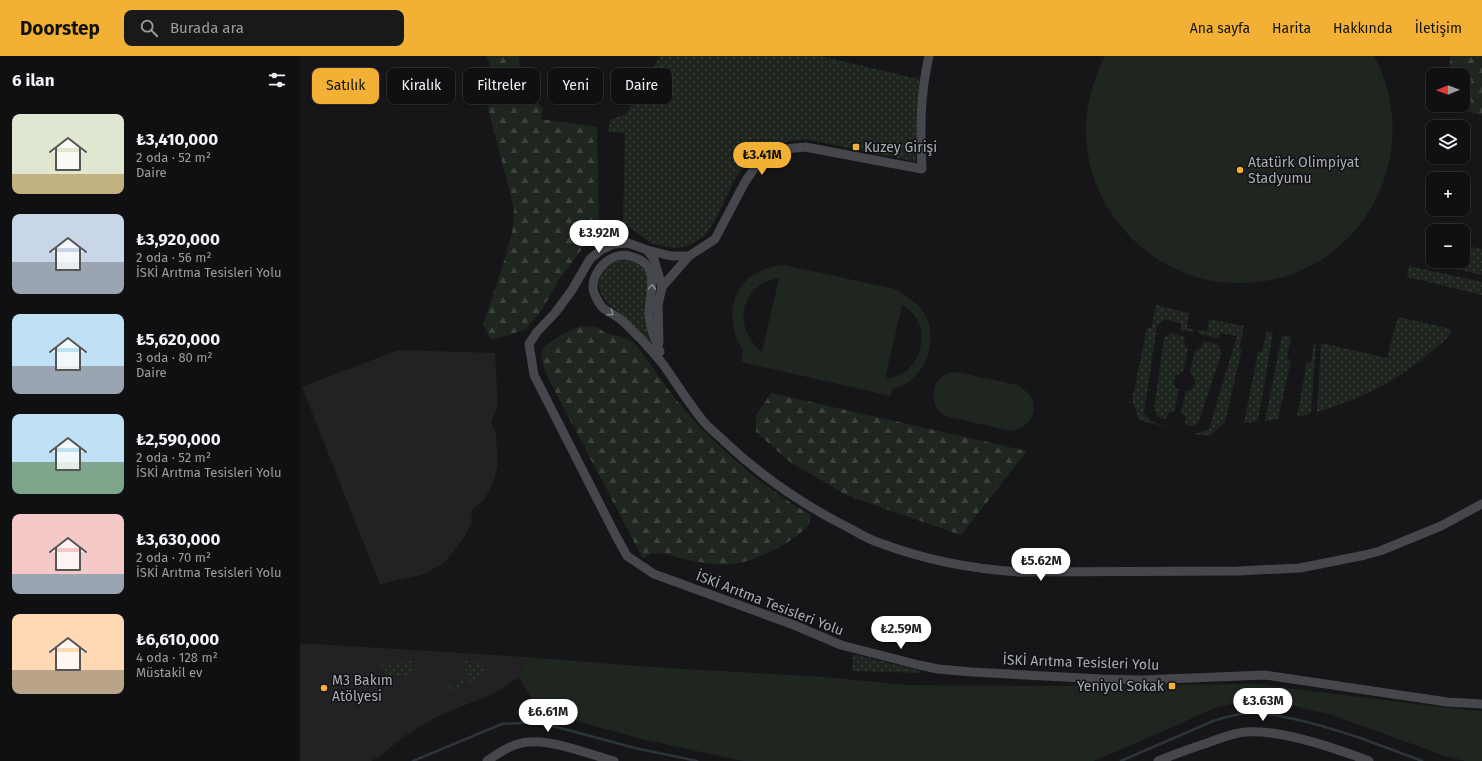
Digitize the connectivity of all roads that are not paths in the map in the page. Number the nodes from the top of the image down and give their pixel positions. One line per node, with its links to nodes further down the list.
1 (929, 56): 3 (street)
2 (648, 250): 3 (street, İSKİ Arıtma Tesisleri Yolu); 4 (street, İSKİ Arıtma Tesisleri Yolu); 5 (street)
3 (689, 256): 5 (street)
4 (576, 282): 6 (street); 10 (street, İSKİ Arıtma Tesisleri Yolu)
5 (662, 287): 7 (street)
6 (593, 289): 7 (street, one-way to 6); 8 (street, one-way to 8)
7 (660, 352): 8 (street)
8 (665, 366): 9 (street)
9 (1482, 504)
10 (1482, 704)
11 (488, 761): 12 (street)
12 (614, 761)
13 (1158, 761): 14 (street)
14 (1369, 761)

